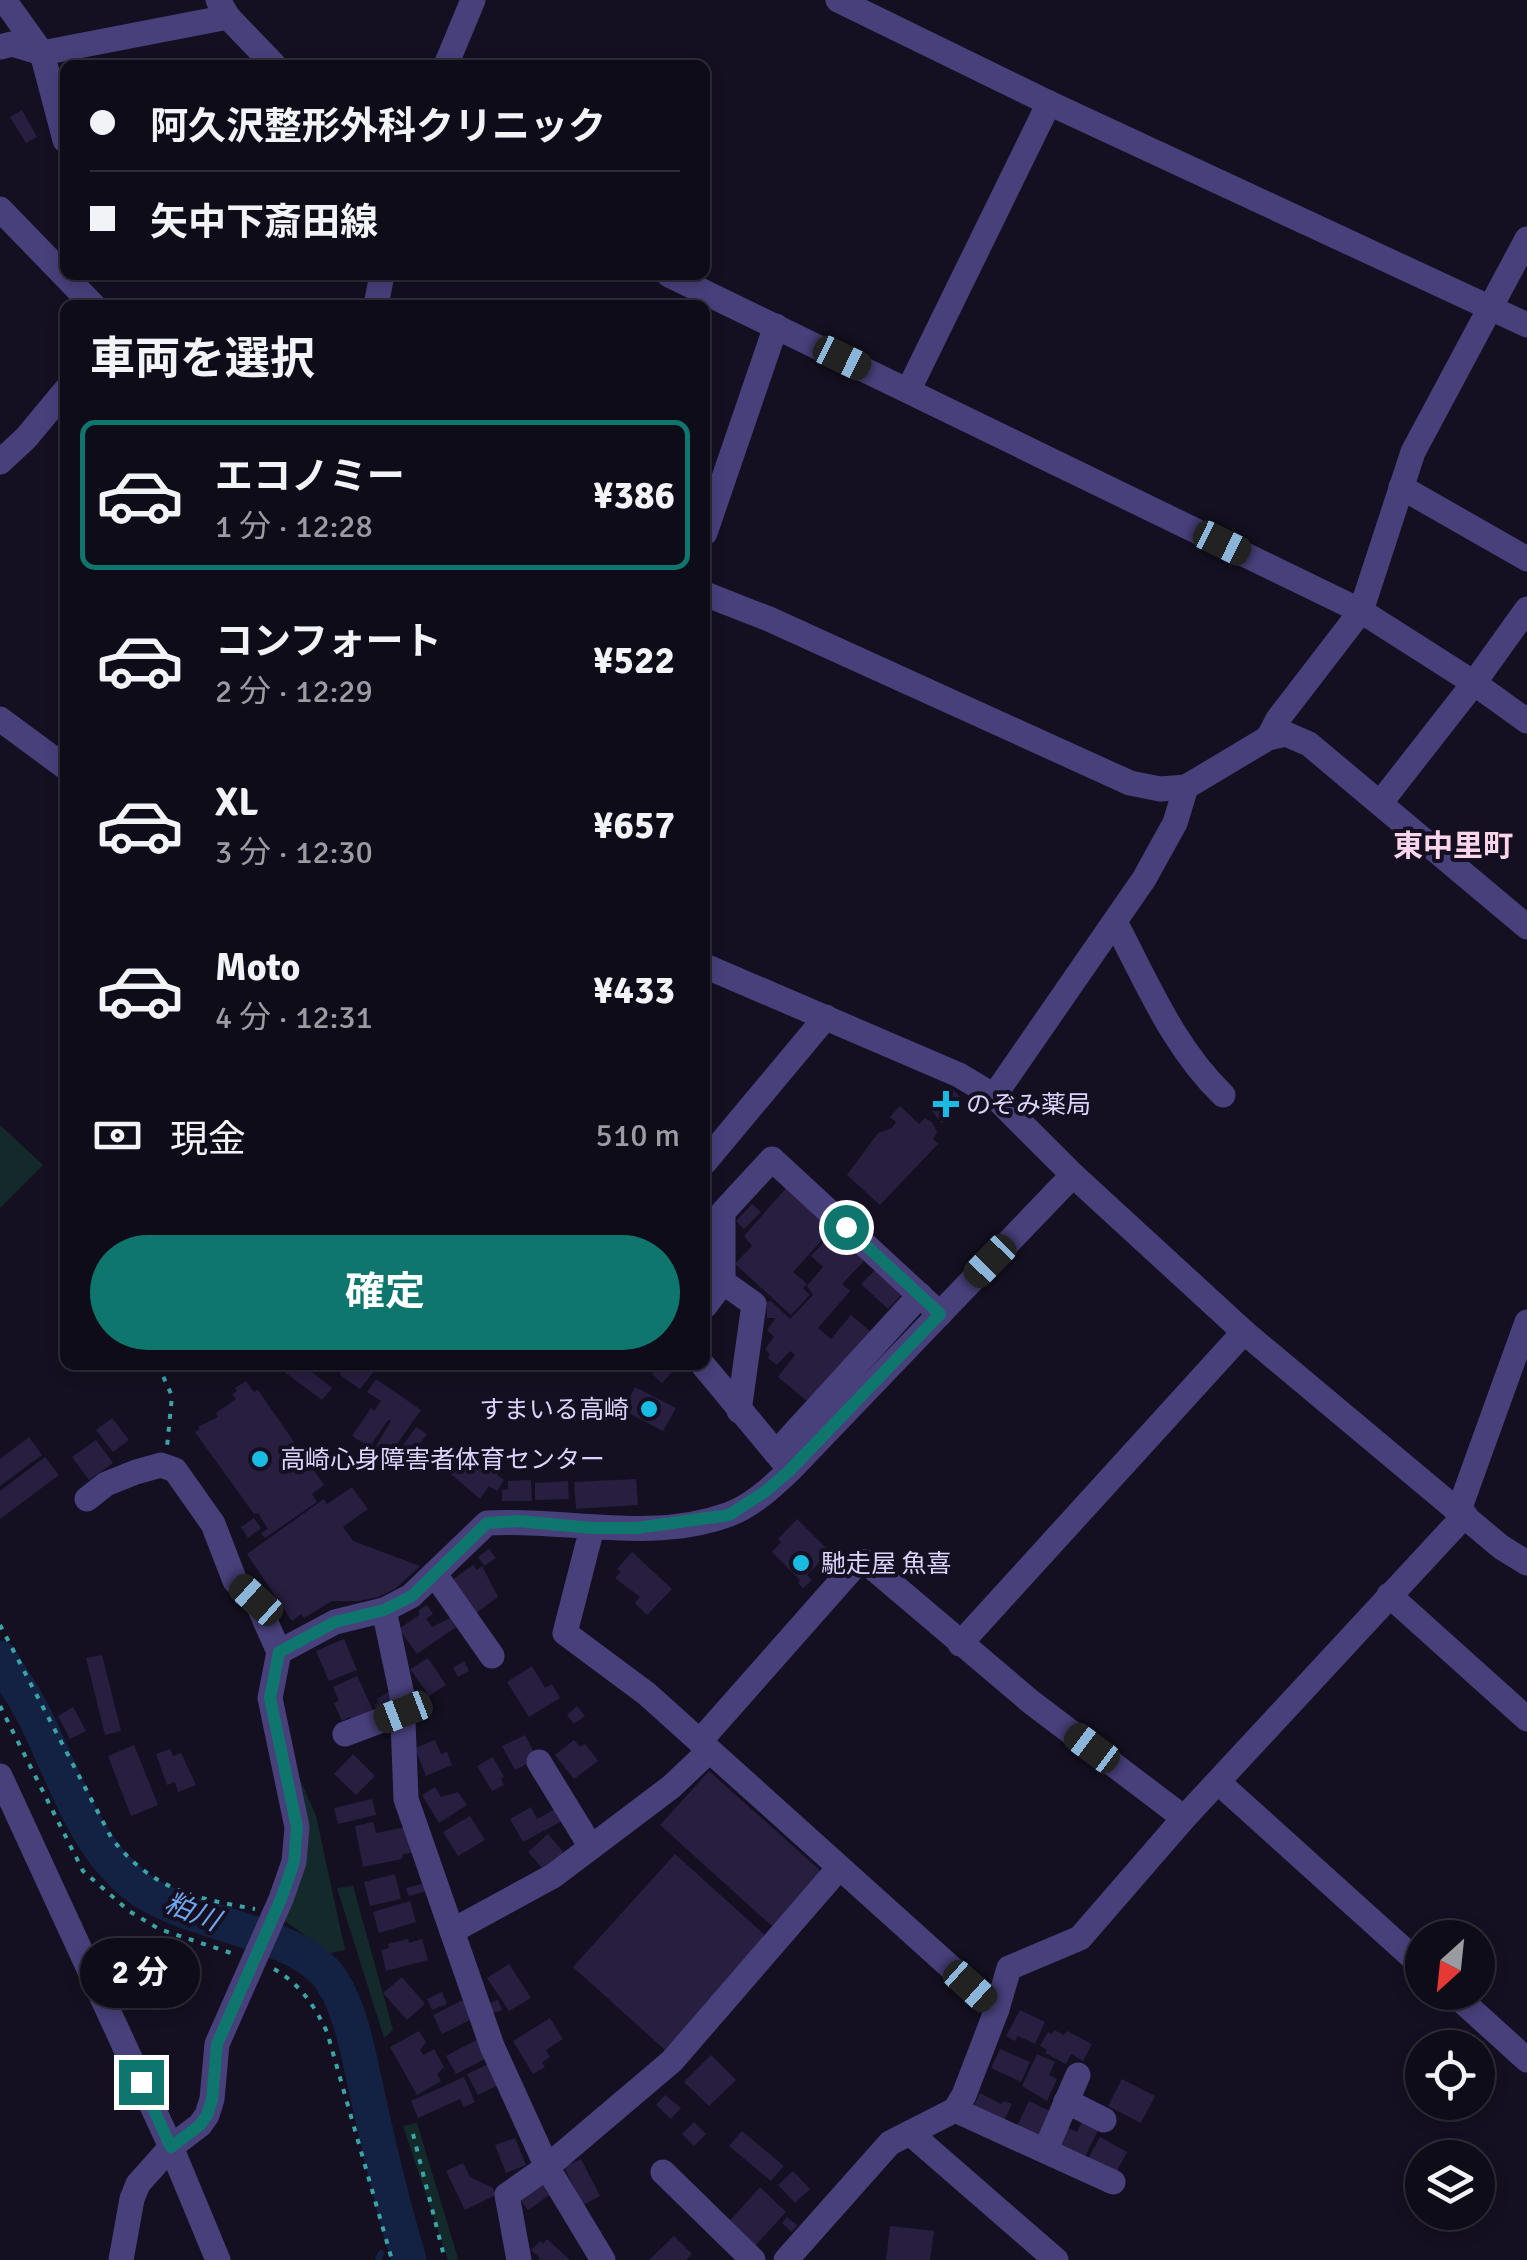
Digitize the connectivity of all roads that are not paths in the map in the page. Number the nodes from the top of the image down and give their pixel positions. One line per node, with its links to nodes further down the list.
1 (4, 0): 6 (street)
2 (473, 0): 8 (street)
3 (838, 0): 9 (street)
4 (227, 8): 6 (street); 7 (street)
5 (0, 47): 6 (street)
6 (42, 54): 10 (street)
7 (270, 60)
8 (448, 60)
9 (1049, 103): 17 (street); 20 (street)
10 (60, 121)
11 (0, 209): 13 (street)
12 (1527, 240): 17 (street)
13 (60, 270)
14 (70, 280): 16 (street)
15 (679, 280): 18 (street)
16 (88, 300)
17 (1490, 307): 19 (street); 23 (street)
18 (776, 326): 20 (street); 24 (street)
19 (1527, 326)
20 (909, 390): 28 (street)
21 (60, 396): 22 (street)
22 (0, 462)
23 (1402, 487): 25 (street); 28 (street)
24 (710, 518)
25 (1527, 559)
26 (710, 596): 34 (street)
27 (1527, 609): 29 (street)
28 (1361, 611): 29 (street); 32 (street)
29 (1474, 683): 31 (street); 35 (street)
30 (0, 719): 33 (street)
31 (1527, 721)
32 (1268, 738): 34 (street); 35 (street)
33 (60, 763)
34 (1186, 787): 36 (street)
35 (1381, 802): 37 (street)
36 (1115, 922): 40 (street); 41 (street)
37 (1527, 927)
38 (710, 968): 39 (street)
39 (826, 1017): 41 (street); 42 (street)
40 (1223, 1095)
41 (994, 1096): 43 (street)
42 (710, 1156)
43 (1073, 1175): 47 (street); 49 (street)
44 (723, 1282): 45 (street); 46 (street); 51 (street)
45 (920, 1295): 47 (street); 52 (street)
46 (710, 1299)
47 (940, 1314): 52 (street)
48 (1527, 1322): 54 (street)
49 (1244, 1332): 54 (street); 60 (street)
50 (706, 1370): 51 (street)
51 (739, 1410): 52 (street)
52 (783, 1462): 55 (street)
53 (87, 1499): 61 (street)
54 (1462, 1512): 56 (street); 58 (street)
55 (592, 1528): 57 (street); 66 (street)
56 (1527, 1563)
57 (436, 1576): 59 (street); 62 (street)
58 (1389, 1595): 64 (street); 69 (street)
59 (384, 1610): 61 (street); 63 (street)
60 (960, 1644): 66 (street); 70 (street)
61 (279, 1652): 83 (street)
62 (492, 1656)
63 (403, 1712): 65 (street); 73 (street)
64 (1527, 1720)
65 (344, 1734)
66 (704, 1746): 71 (street); 72 (street)
67 (539, 1762): 71 (street)
68 (0, 1776): 83 (street)
69 (1218, 1782): 70 (street); 74 (street)
70 (1184, 1818): 75 (street)
71 (592, 1847): 73 (street)
72 (839, 1868): 75 (street); 85 (street)
73 (452, 1931): 85 (street)
74 (1405, 1951)
75 (997, 2009): 80 (street)
76 (1472, 2010): 77 (street)
77 (1527, 2060)
78 (1078, 2075): 79 (street)
79 (1066, 2101): 81 (street); 84 (street)
80 (955, 2110): 82 (street); 84 (street)
81 (1104, 2120)
82 (910, 2133): 93 (street); 94 (street)
83 (171, 2147): 88 (street); 89 (street)
84 (1046, 2148): 87 (street)
85 (547, 2167): 90 (street); 91 (street)
86 (663, 2172): 92 (street)
87 (1113, 2182)
88 (121, 2260)
89 (218, 2260)
90 (519, 2260)
91 (603, 2260)
92 (753, 2260)
93 (786, 2260)
94 (1056, 2260)

